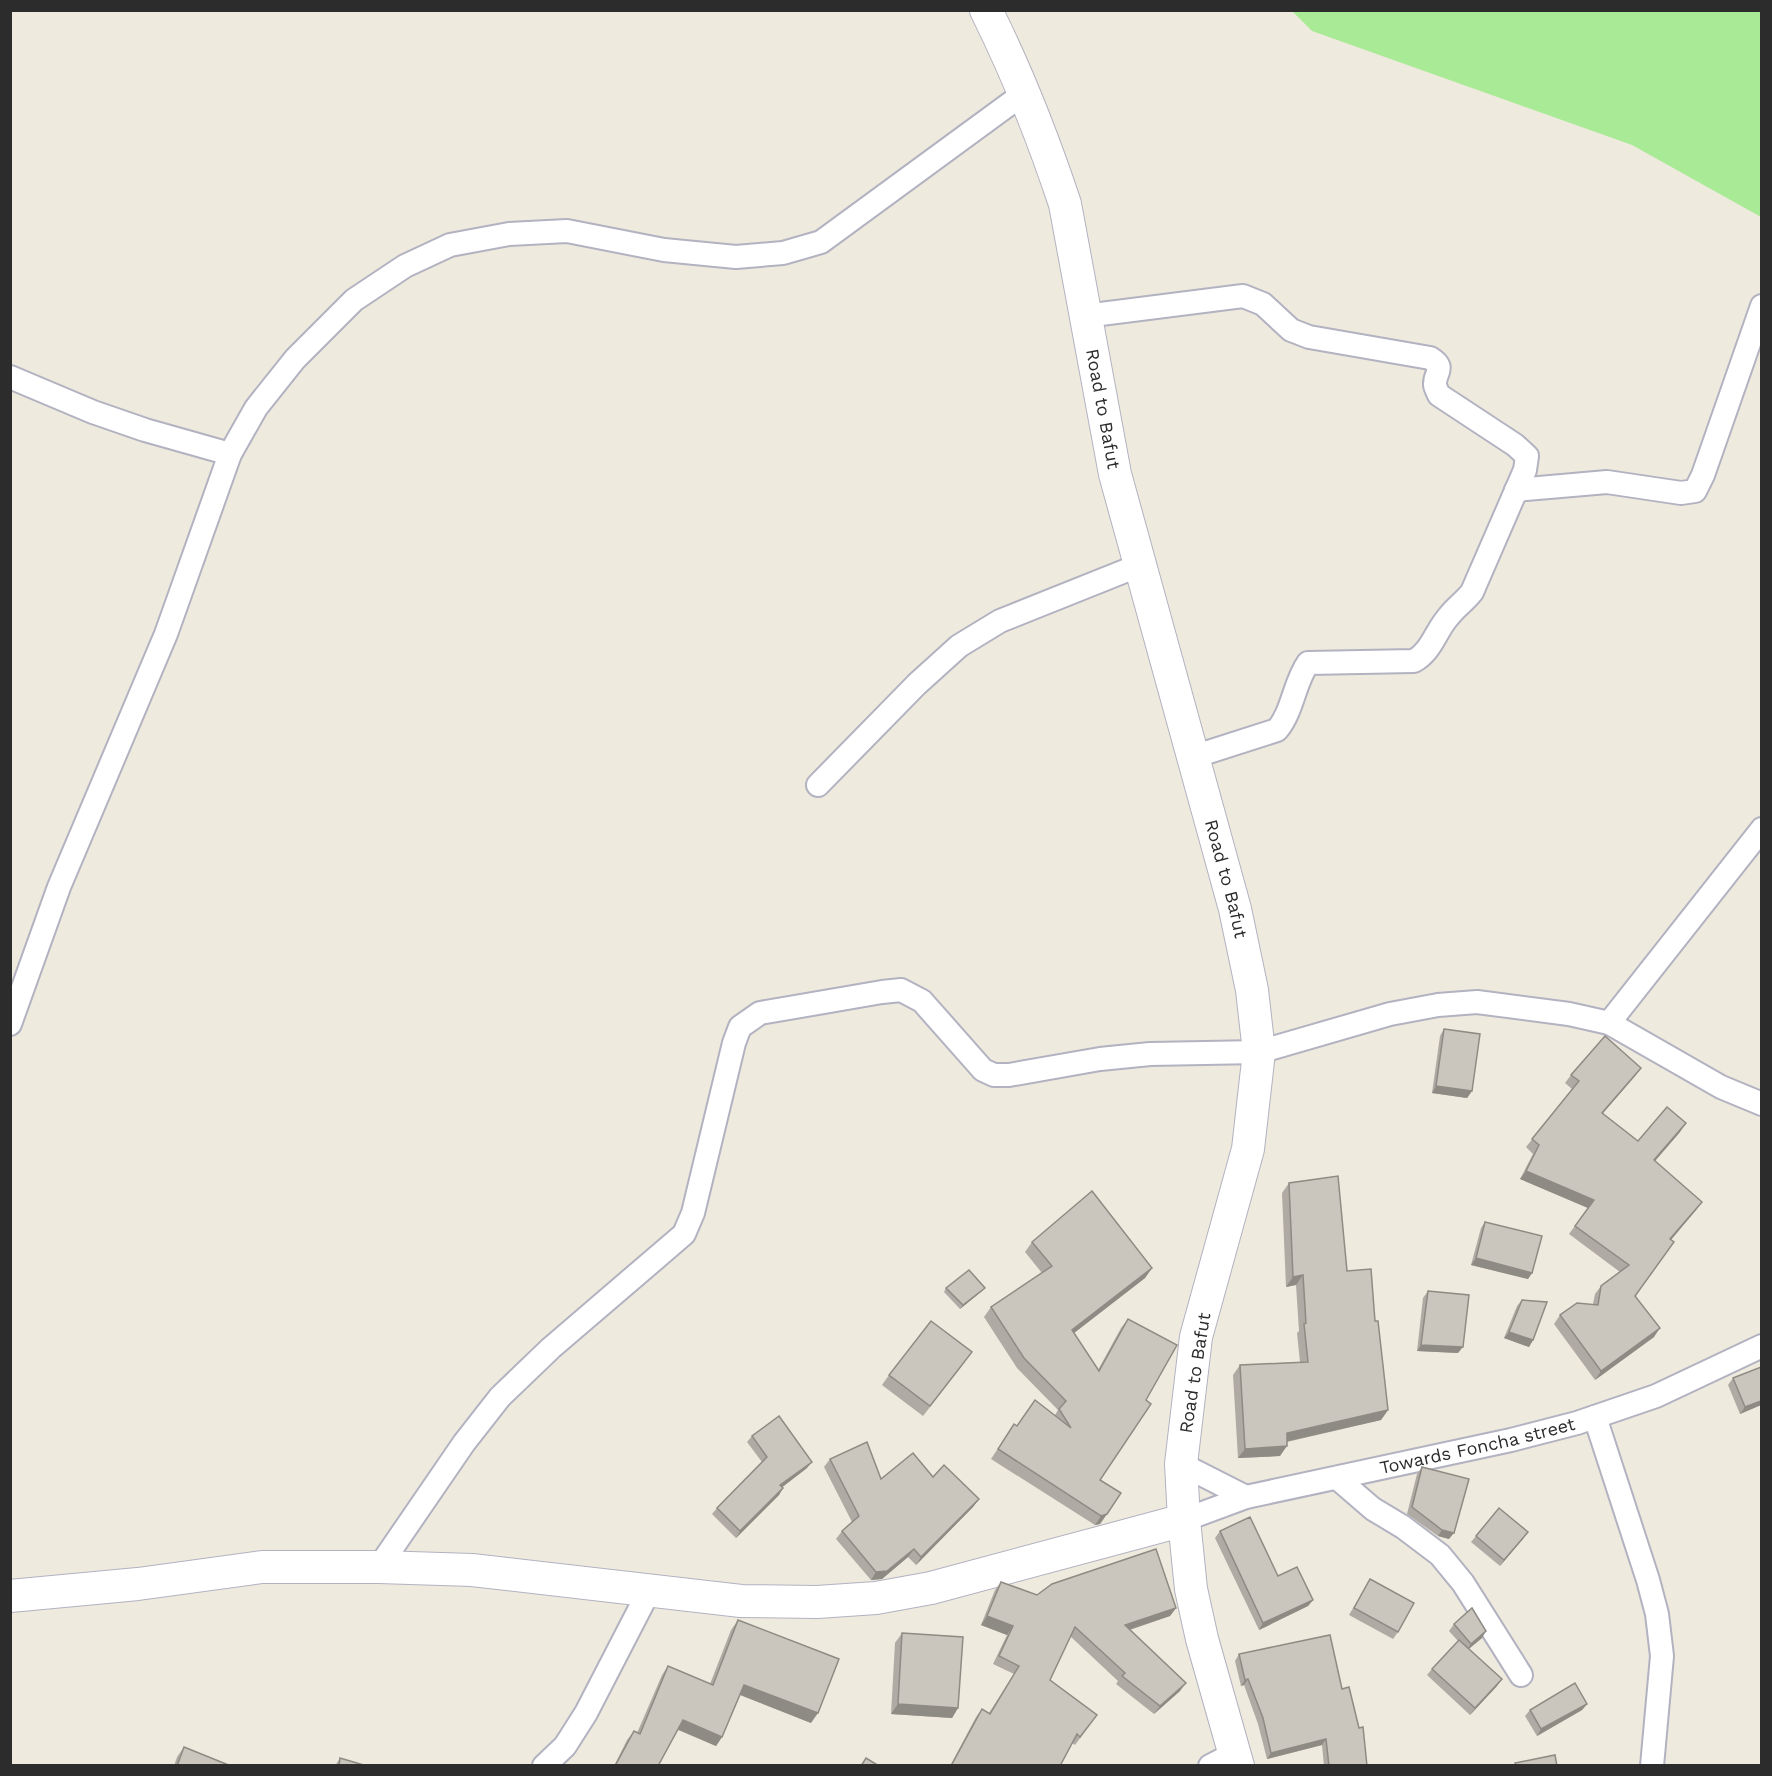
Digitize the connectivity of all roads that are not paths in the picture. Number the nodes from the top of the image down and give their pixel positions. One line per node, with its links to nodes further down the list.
1 (986, 10): 2 (street, Road to Bafut)
2 (1023, 94): 4 (street, Road to Bafut); 6 (street)
3 (1761, 306): 7 (street)
4 (1085, 316): 7 (street); 8 (street, Road to Bafut)
5 (10, 377): 6 (street)
6 (230, 454): 13 (street)
7 (1516, 490): 9 (street)
8 (1140, 565): 9 (street, Road to Bafut); 10 (street)
9 (1193, 757): 14 (street, Road to Bafut)
10 (818, 785)
11 (1761, 829): 12 (street)
12 (1609, 1023): 14 (street); 15 (street)
13 (10, 1024)
14 (1259, 1052): 18 (street, Road to Bafut); 22 (street)
15 (1761, 1104)
16 (1761, 1346): 17 (street, Towards Foncha street)
17 (1596, 1417): 19 (street, Towards Foncha street); 28 (street)
18 (1181, 1464): 20 (street); 21 (street, Road to Bafut)
19 (1337, 1478): 20 (street, Towards Foncha street); 25 (street)
20 (1246, 1497): 21 (street, Towards Foncha street)
21 (1184, 1520): 23 (street); 26 (street, Road to Bafut)
22 (379, 1567): 23 (street); 24 (street)
23 (649, 1591): 27 (street)
24 (10, 1596)
25 (1521, 1675)
26 (1228, 1761)
27 (544, 1766)
28 (1652, 1766)

